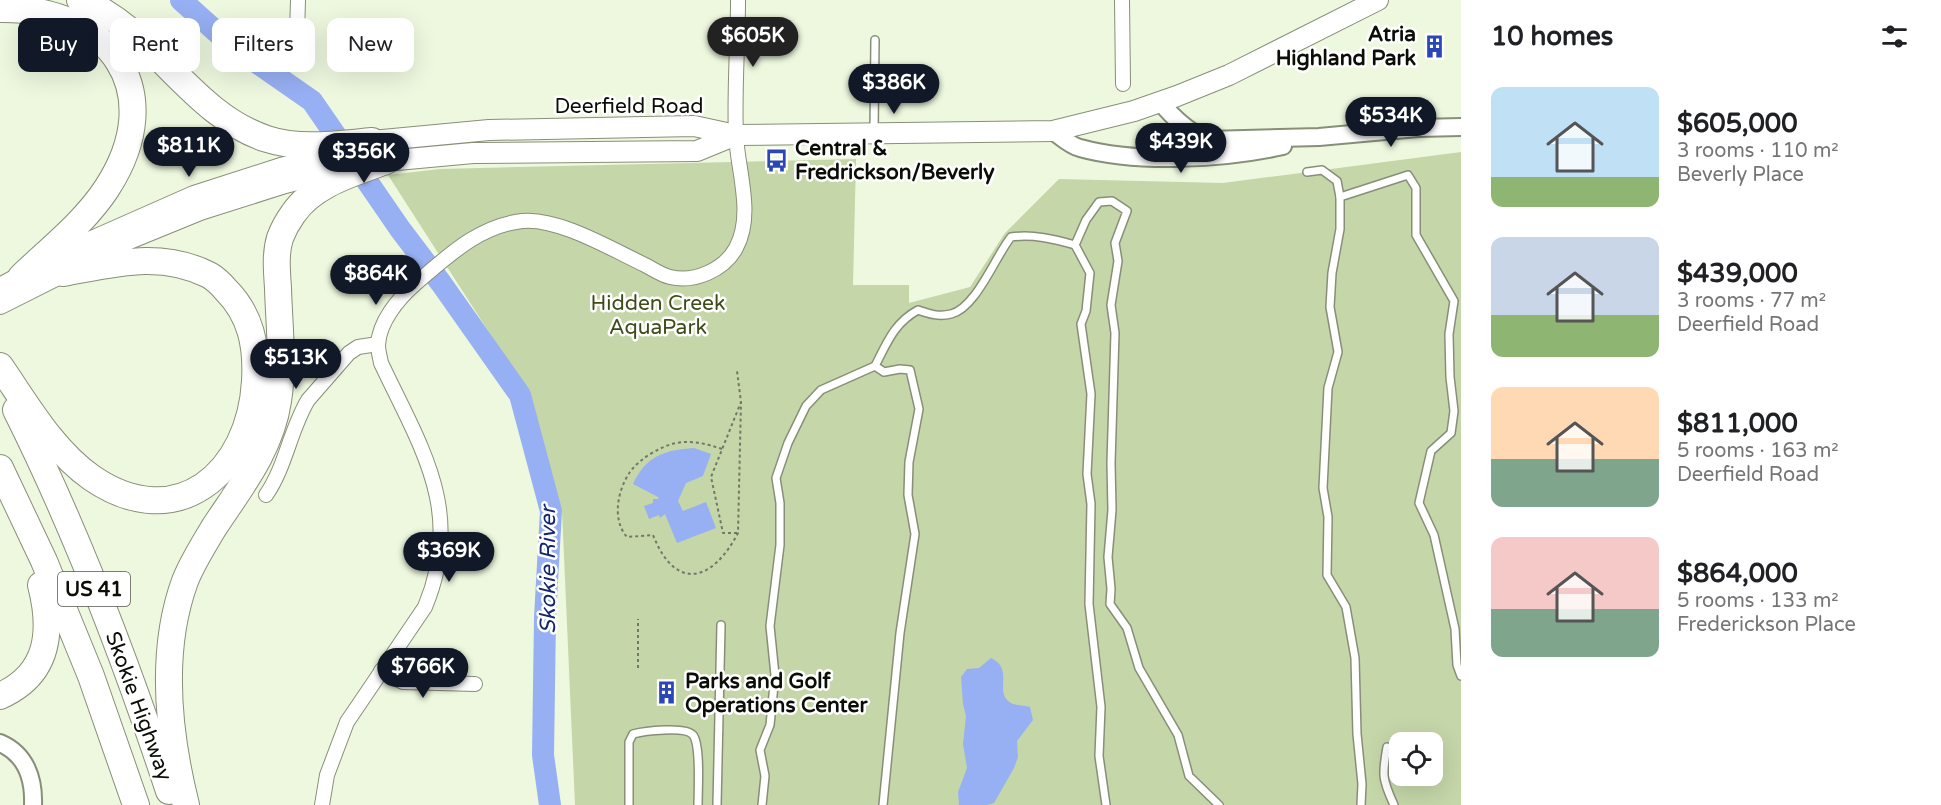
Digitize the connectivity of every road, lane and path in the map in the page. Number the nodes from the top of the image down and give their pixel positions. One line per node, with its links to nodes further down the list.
1 (80, 0): 19 (highway)
2 (298, 0): 7 (street)
3 (738, 0): 15 (street)
4 (1122, 0): 9 (street)
5 (1378, 0): 10 (main road, Deerfield Road)
6 (0, 9): 24 (highway)
7 (297, 18)
8 (875, 40): 14 (lane)
9 (1123, 84)
10 (1160, 102): 13 (main road, Deerfield Road); 16 (street)
11 (1165, 121): 17 (path)
12 (1461, 127): 16 (street)
13 (1053, 131): 14 (main road, Deerfield Road); 16 (street)
14 (873, 134): 15 (main road, Deerfield Road)
15 (736, 135): 18 (main road, Deerfield Road); 25 (street)
16 (1319, 137)
17 (1154, 148)
18 (379, 151): 19 (highway); 19 (highway)
19 (333, 161): 23 (main road); 24 (main road); 47 (highway)
20 (1307, 172): 21 (lane)
21 (1340, 196): 39 (lane); 56 (lane)
22 (1075, 244): 27 (lane); 54 (lane); 55 (lane)
23 (63, 273): 24 (main road); 26 (highway)
24 (7, 293)
25 (378, 344): 33 (street); 38 (street)
26 (0, 366)
27 (875, 366): 52 (lane); 53 (lane)
28 (737, 371): 30 (path)
29 (0, 378): 46 (highway, Skokie Highway / US 41)
30 (741, 402): 31 (path); 34 (path)
31 (722, 449): 34 (path); 34 (path)
32 (0, 469): 41 (highway); 45 (highway, Skokie Highway / US 41)
33 (266, 495)
34 (738, 533)
35 (638, 619): 37 (path)
36 (722, 625): 51 (lane)
37 (638, 668)
38 (381, 671): 40 (street); 48 (street)
39 (1461, 676)
40 (475, 684)
41 (0, 696)
42 (0, 743): 44 (street)
43 (1387, 747): 57 (lane)
44 (33, 805)
45 (136, 805)
46 (174, 805)
47 (186, 805)
48 (322, 805)
49 (629, 805): 50 (lane)
50 (698, 805)
51 (717, 805)
52 (762, 805)
53 (883, 805)
54 (1106, 805)
55 (1219, 805)
56 (1361, 805)
57 (1394, 805)

